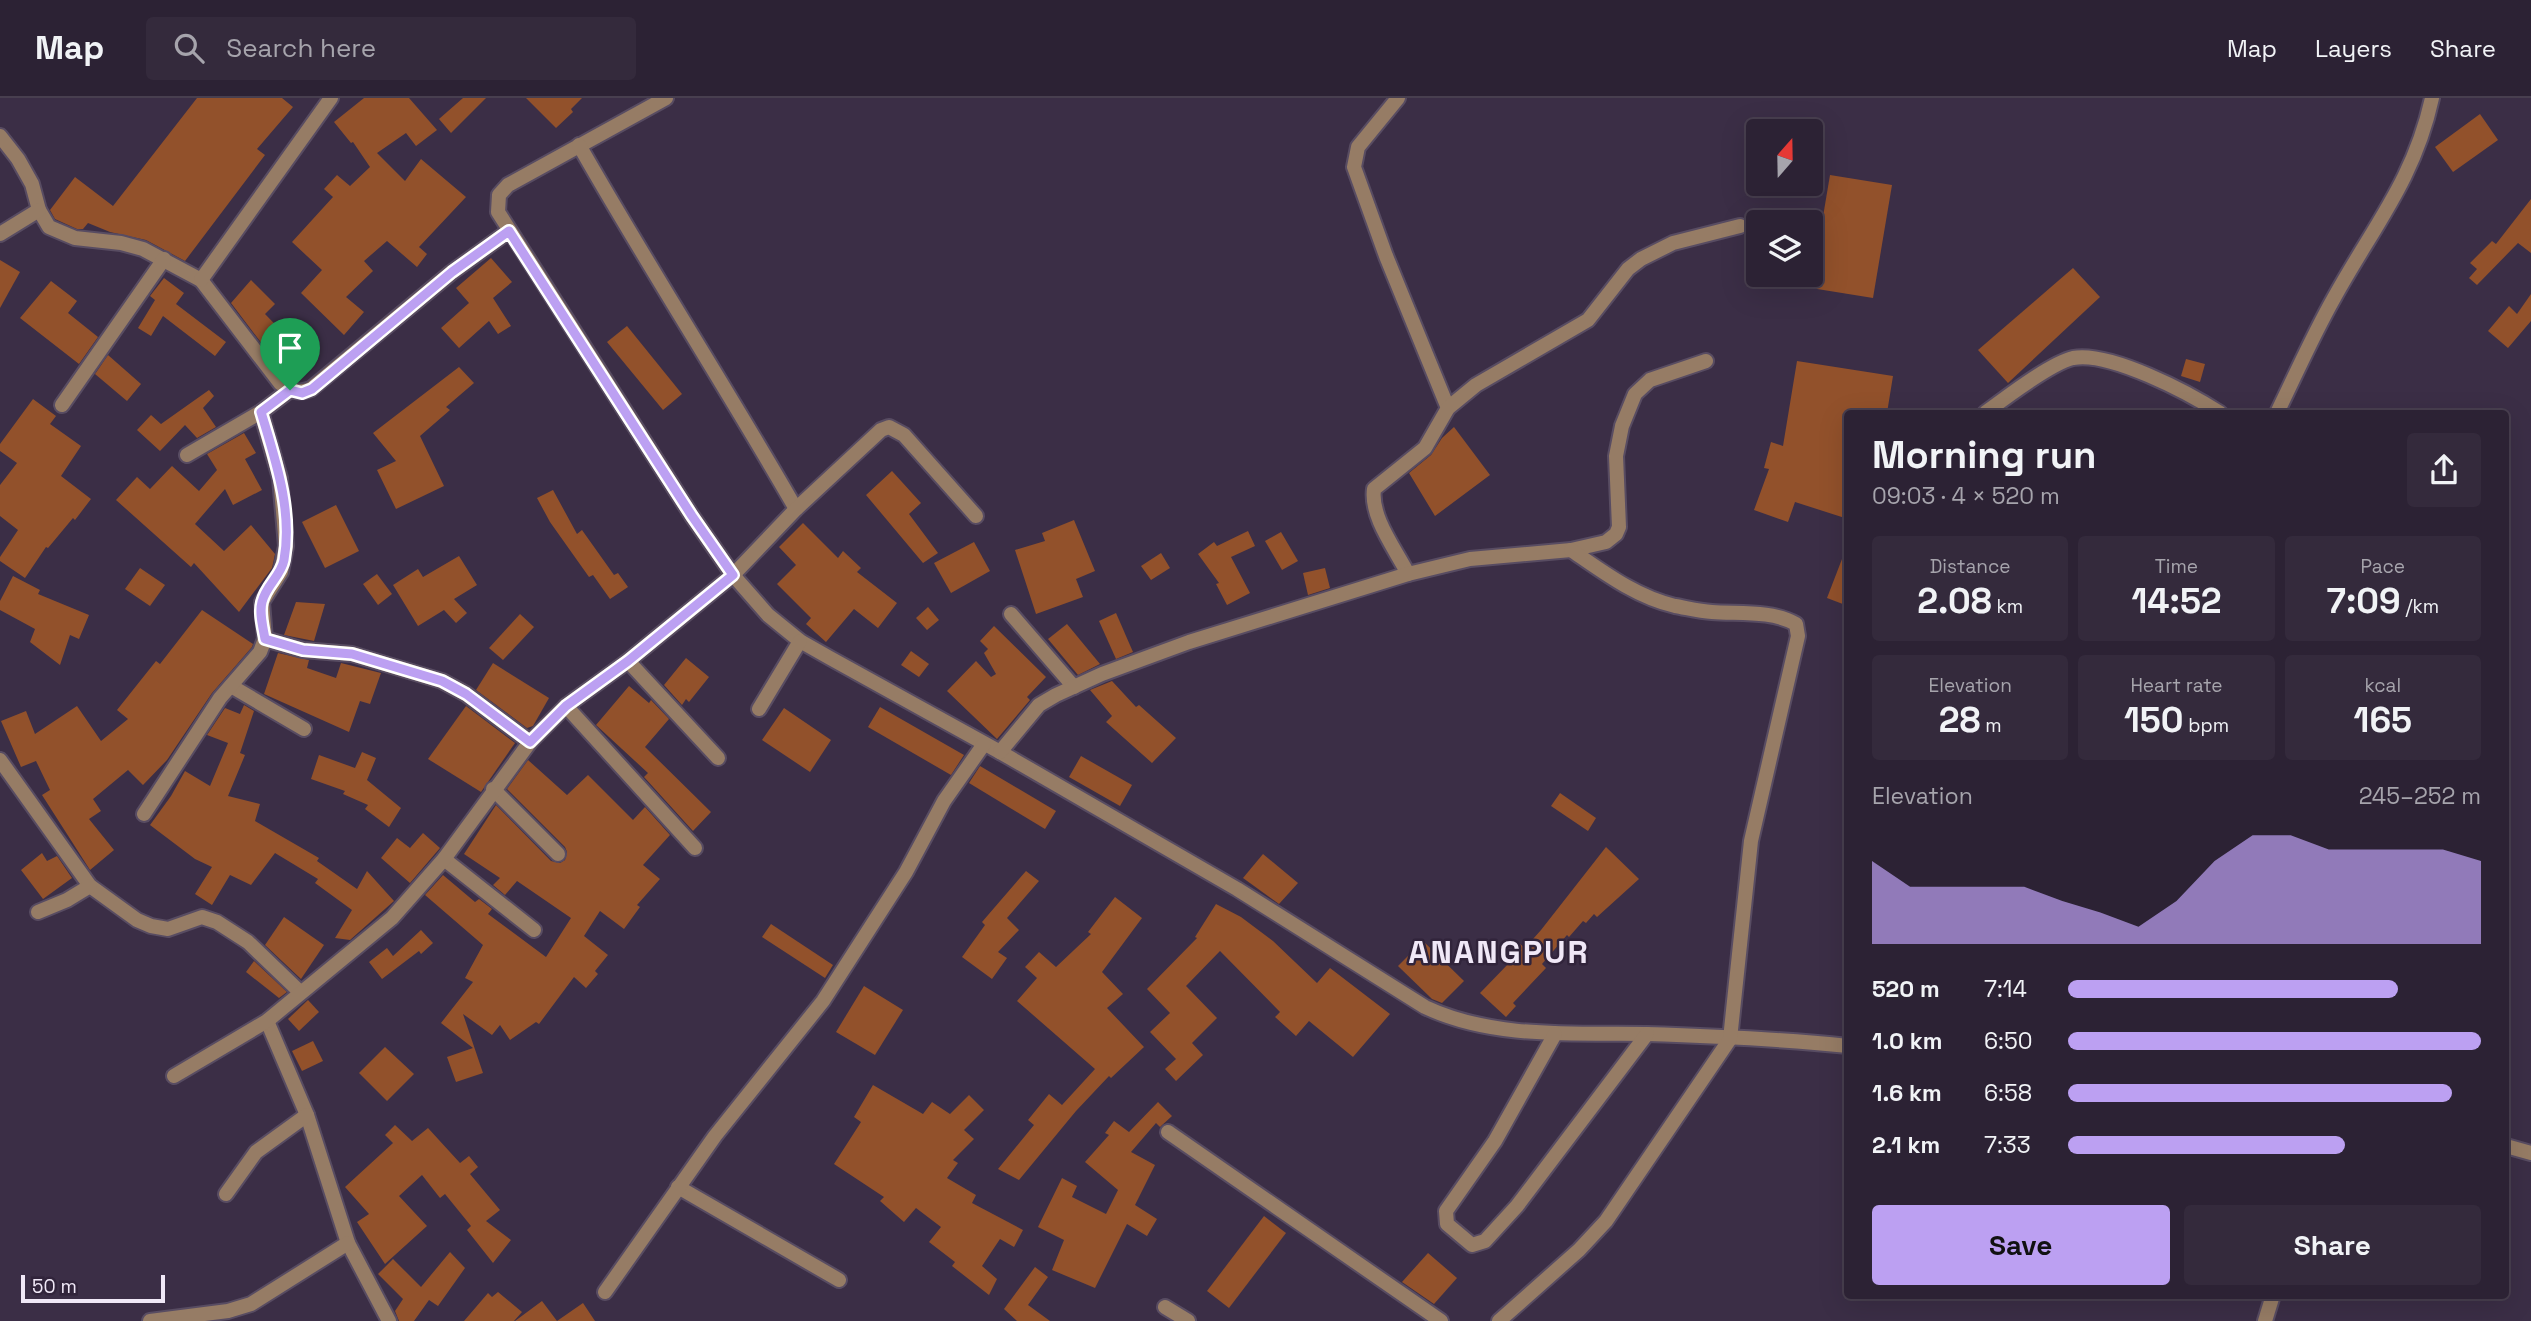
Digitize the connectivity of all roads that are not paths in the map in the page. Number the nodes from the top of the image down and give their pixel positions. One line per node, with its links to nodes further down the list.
1 (331, 98): 12 (street)
2 (666, 98): 6 (street)
3 (1398, 98): 16 (street)
4 (2432, 98): 19 (street)
5 (0, 136): 7 (street)
6 (579, 145): 9 (street); 22 (street)
7 (39, 210): 10 (street); 11 (street)
8 (1740, 226): 16 (street)
9 (509, 231): 14 (street); 26 (street)
10 (0, 234)
11 (164, 259): 12 (street); 15 (street)
12 (201, 281): 14 (street)
13 (1706, 361): 24 (street)
14 (290, 390): 20 (street)
15 (62, 405)
16 (1448, 408): 25 (street)
17 (1990, 410): 18 (street)
18 (2215, 410)
19 (2278, 410)
20 (261, 412): 21 (street); 28 (street)
21 (187, 455)
22 (796, 509): 23 (street); 26 (street)
23 (976, 516)
24 (1571, 550): 25 (street); 53 (street)
25 (1408, 574): 32 (street)
26 (733, 575): 29 (street); 30 (street)
27 (1011, 614): 32 (street)
28 (265, 639): 31 (street); 36 (street)
29 (800, 640): 34 (street); 37 (street)
30 (628, 661): 33 (street); 39 (street)
31 (231, 686): 35 (street); 42 (street)
32 (1074, 687): 38 (street)
33 (566, 706): 36 (street); 43 (street)
34 (759, 709)
35 (304, 729)
36 (530, 742): 41 (street)
37 (984, 744): 38 (street); 60 (street)
38 (1000, 752): 51 (street)
39 (718, 758)
40 (0, 760): 46 (street)
41 (493, 789): 44 (street); 45 (street)
42 (144, 814)
43 (695, 848)
44 (558, 854)
45 (444, 859): 48 (street); 49 (street)
46 (90, 886): 47 (street); 49 (street)
47 (38, 912)
48 (534, 930)
49 (300, 992): 50 (street)
50 (267, 1020): 55 (street); 56 (street)
51 (1555, 1034): 52 (street); 52 (street)
52 (1647, 1034): 53 (street)
53 (1730, 1039): 54 (street); 71 (street)
54 (1844, 1046)
55 (174, 1076)
56 (307, 1115): 61 (street); 62 (street)
57 (1168, 1132): 70 (street)
58 (2509, 1147): 59 (street)
59 (2531, 1153)
60 (678, 1187): 63 (street); 64 (street)
61 (226, 1194)
62 (348, 1243): 67 (street); 68 (street)
63 (839, 1280)
64 (605, 1292)
65 (2272, 1299): 72 (street)
66 (1166, 1307): 69 (street)
67 (150, 1321)
68 (389, 1321)
69 (1188, 1321)
70 (1441, 1321)
71 (1499, 1321)
72 (2266, 1321)

